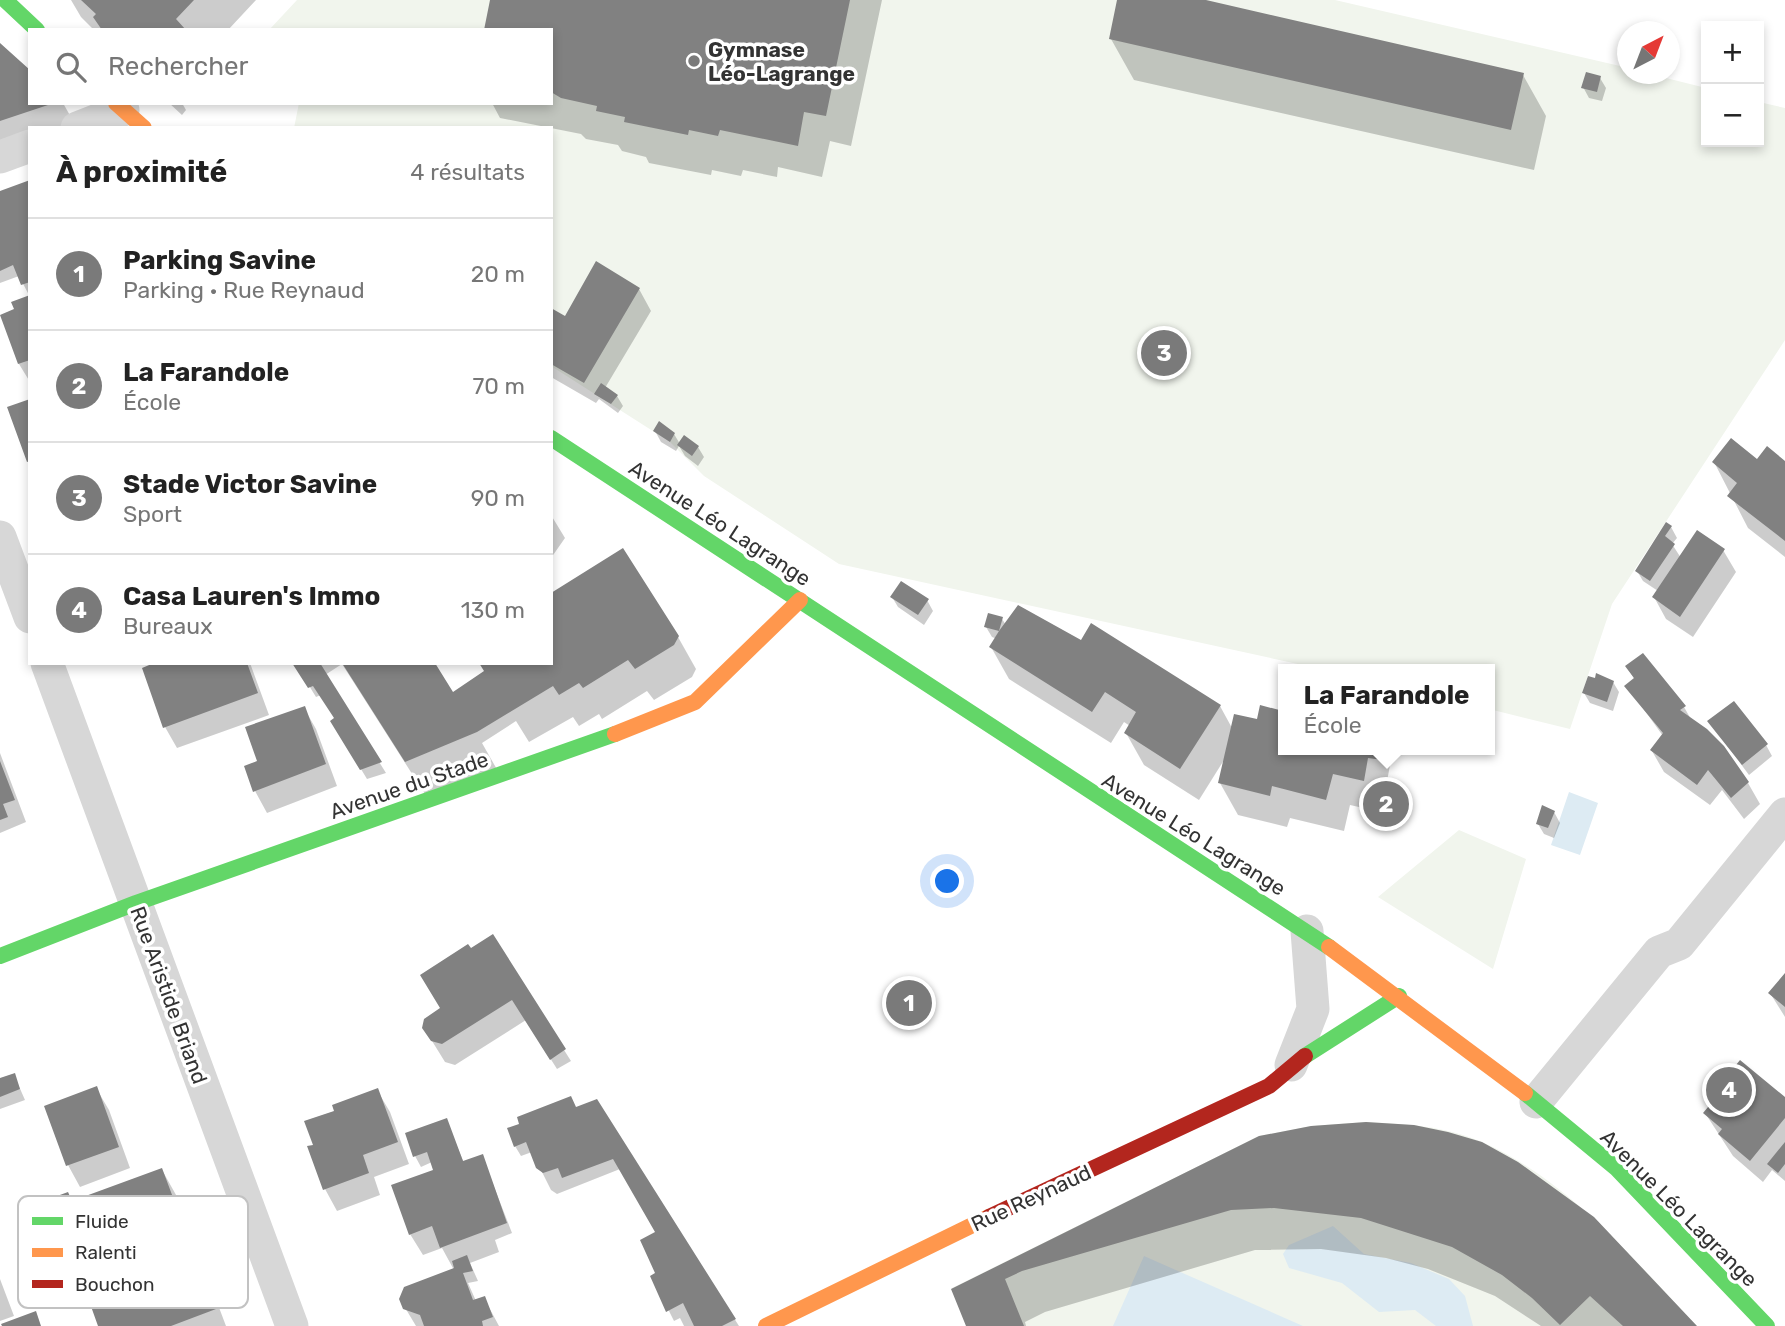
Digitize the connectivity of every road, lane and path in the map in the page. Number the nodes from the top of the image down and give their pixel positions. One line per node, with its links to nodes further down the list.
1 (5, 0): 2 (street)
2 (35, 28)
3 (128, 114): 4 (street)
4 (84, 126)
5 (28, 147): 6 (street)
6 (0, 157)
7 (553, 439): 9 (street, Avenue Léo Lagrange)
8 (0, 537): 10 (street)
9 (800, 600): 13 (street, Avenue du Stade); 14 (street, Avenue Léo Lagrange)
10 (28, 612)
11 (48, 665): 13 (street, Rue Aristide Briand)
12 (1785, 814): 18 (street)
13 (136, 903): 15 (street, Avenue du Stade); 19 (street, Rue Aristide Briand)
14 (1307, 931): 16 (street, Avenue Léo Lagrange); 17 (street, Rue Reynaud)
15 (0, 956)
16 (1399, 996): 17 (street, Rue Reynaud); 18 (street, Avenue Léo Lagrange)
17 (1292, 1065): 22 (street, Rue Reynaud)
18 (1536, 1102): 23 (street, Avenue Léo Lagrange)
19 (244, 1196)
20 (248, 1207): 21 (street, Rue Aristide Briand)
21 (292, 1326)
22 (766, 1326)
23 (1766, 1326)

